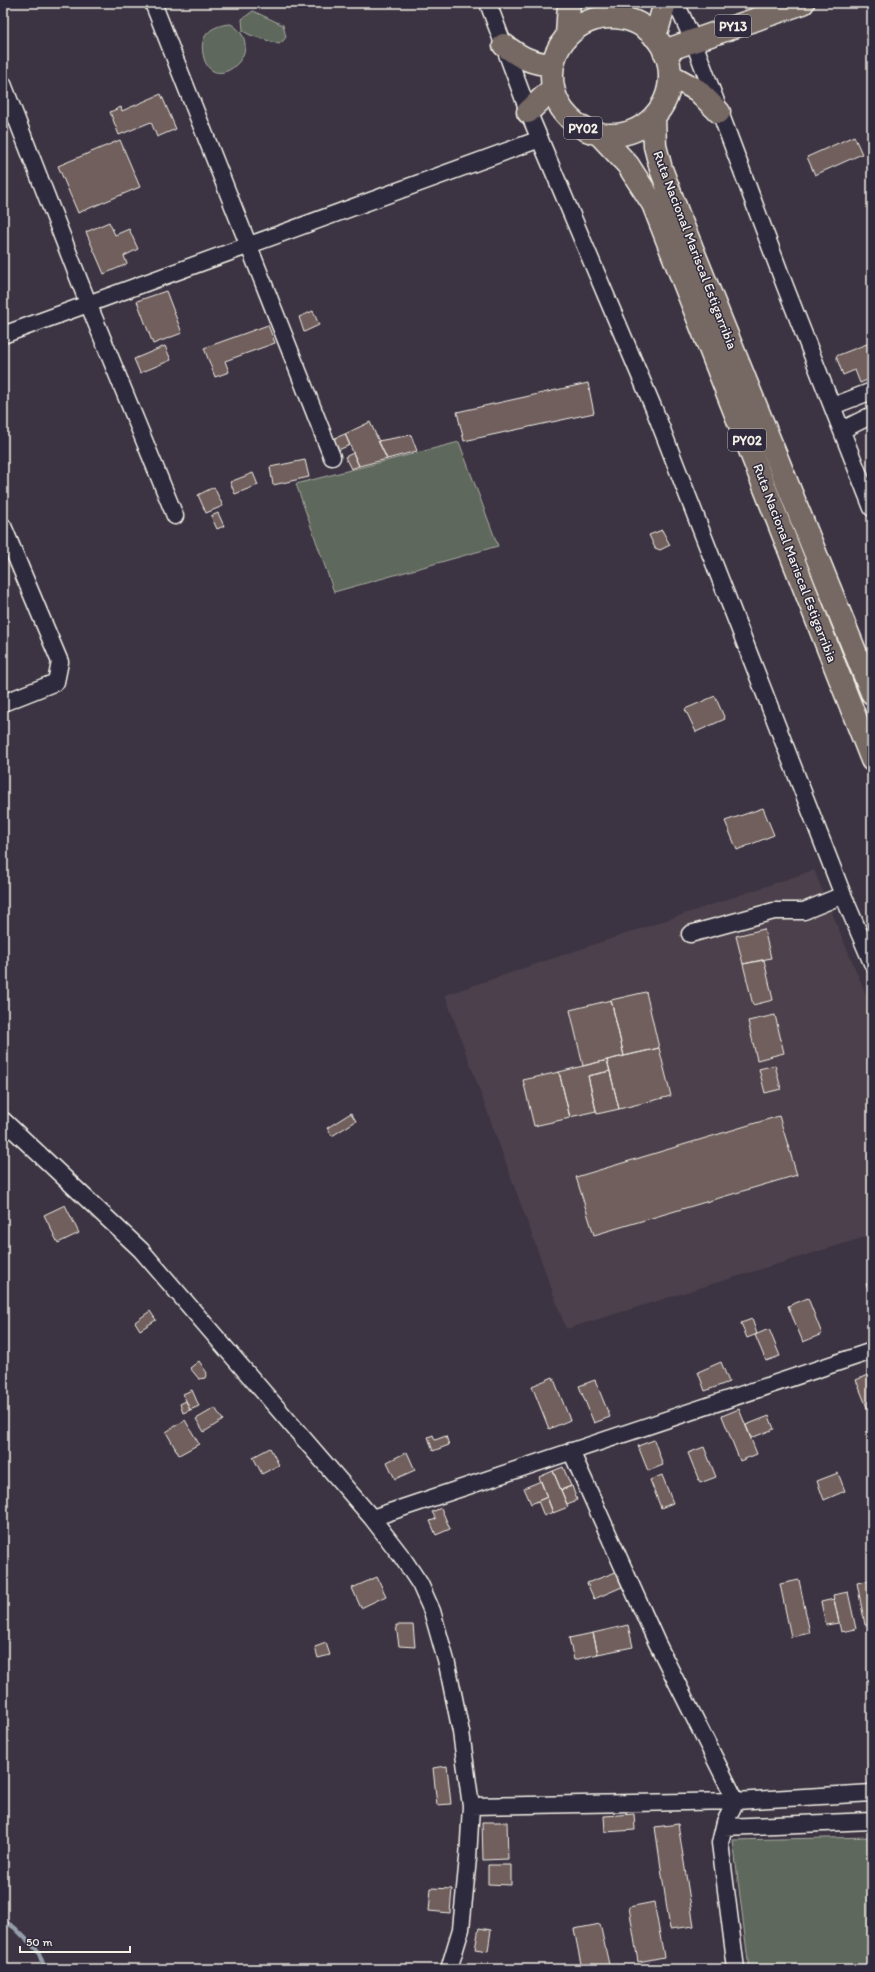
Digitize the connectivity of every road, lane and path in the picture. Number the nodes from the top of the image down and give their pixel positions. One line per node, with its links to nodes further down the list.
1 (153, 3): 22 (street)
2 (488, 3): 11 (street)
3 (569, 3): 8 (highway, PY02)
4 (666, 3): 10 (highway)
5 (676, 3): 9 (street)
6 (803, 3): 9 (highway, PY13)
7 (620, 11): 8 (highway, PY02); 10 (highway, PY02)
8 (567, 36): 12 (highway, PY02)
9 (693, 40): 10 (highway, PY13); 17 (street)
10 (659, 43): 13 (highway, PY02)
11 (504, 45): 12 (highway); 18 (street)
12 (553, 66): 15 (highway, PY02)
13 (670, 75): 17 (highway); 19 (highway, PY02)
14 (3, 84): 23 (street)
15 (553, 88): 16 (highway, PY02); 18 (highway)
16 (564, 111): 18 (highway); 20 (highway, PY02)
17 (719, 112): 26 (street)
18 (529, 114): 21 (street)
19 (654, 117): 20 (highway, PY02); 33 (highway, Ruta Nacional Mariscal Estigarribia / PY02)
20 (598, 134): 35 (highway, Ruta Nacional Mariscal Estigarribia / PY02)
21 (540, 139): 22 (street); 36 (street)
22 (248, 244): 23 (street); 29 (street)
23 (88, 303): 24 (street); 31 (street)
24 (3, 335)
25 (872, 391): 26 (street)
26 (833, 406): 28 (street)
27 (872, 415): 28 (street)
28 (842, 430): 30 (street)
29 (332, 457)
30 (872, 508)
31 (174, 516)
32 (3, 526): 34 (street)
33 (872, 692)
34 (3, 703)
35 (872, 760)
36 (843, 895): 37 (street); 38 (street)
37 (690, 934)
38 (872, 963)
39 (3, 1120): 42 (street)
40 (872, 1351): 41 (street)
41 (571, 1452): 42 (street); 44 (street)
42 (372, 1518): 45 (street)
43 (872, 1793): 44 (street)
44 (736, 1801): 45 (street); 47 (street)
45 (471, 1806): 48 (street)
46 (872, 1821): 47 (street)
47 (724, 1827): 49 (street)
48 (449, 1969)
49 (736, 1969)

